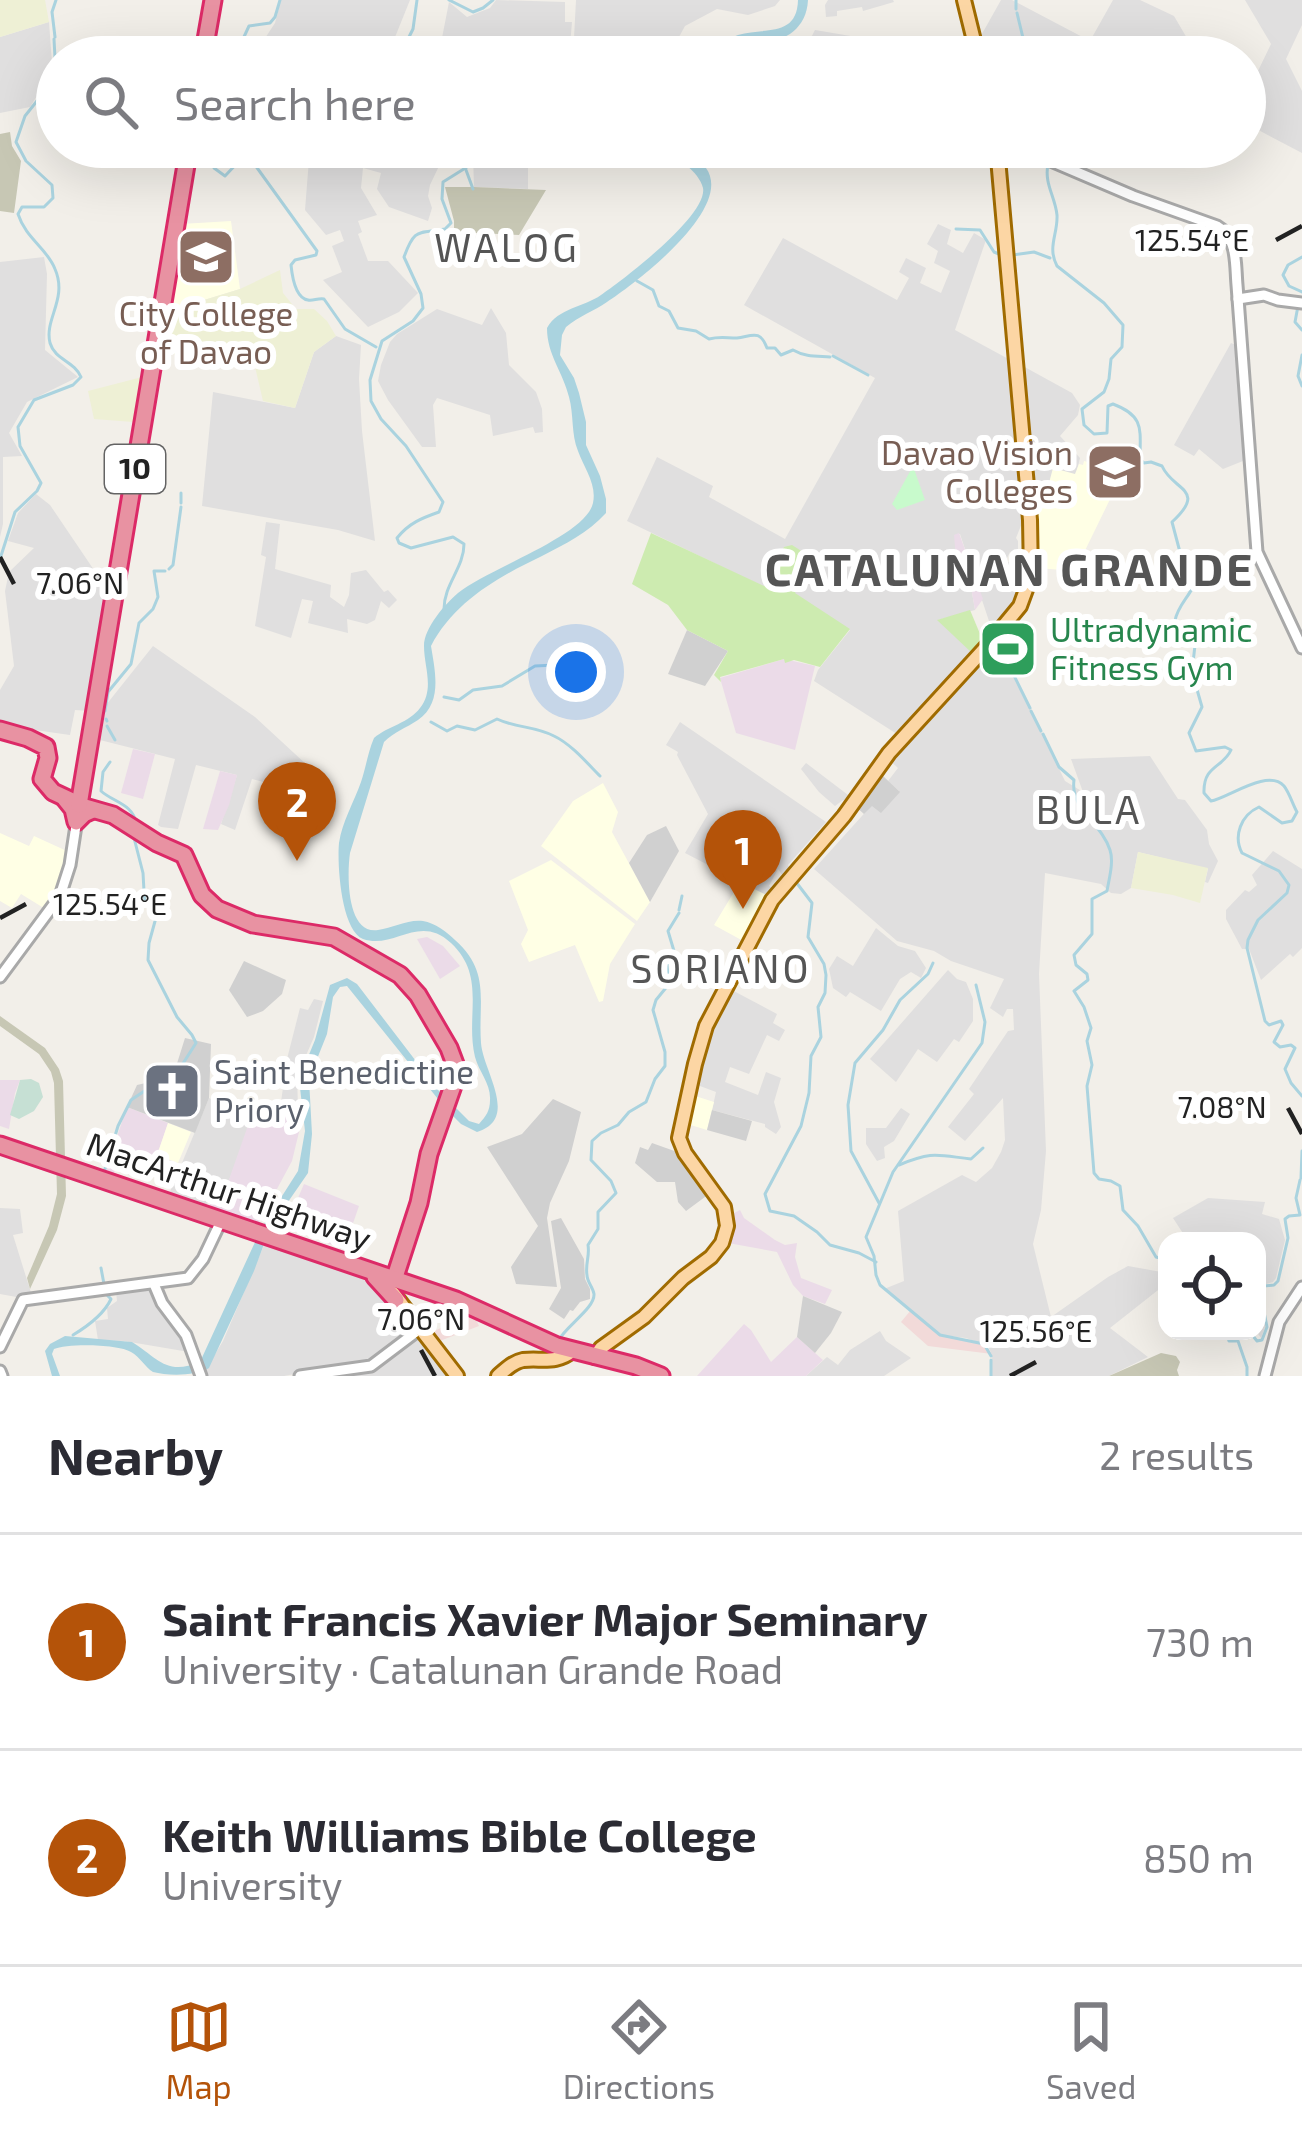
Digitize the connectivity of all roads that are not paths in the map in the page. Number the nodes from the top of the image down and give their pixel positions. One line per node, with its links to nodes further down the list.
1 (213, 0): 3 (highway)
2 (964, 0): 4 (main road)
3 (207, 36)
4 (973, 36)
5 (185, 168): 13 (highway, 10)
6 (999, 168): 26 (main road)
7 (1070, 168): 8 (street)
8 (1238, 299): 9 (street); 10 (street)
9 (1302, 303)
10 (1302, 648)
11 (0, 730): 12 (highway)
12 (63, 797): 13 (highway); 13 (highway)
13 (83, 807): 14 (street, 10); 17 (highway)
14 (0, 977)
15 (0, 1145): 16 (highway, MacArthur Highway)
16 (220, 1221): 18 (highway, MacArthur Highway); 19 (street)
17 (400, 1260): 18 (highway); 20 (highway)
18 (382, 1276): 20 (highway); 22 (highway); 22 (main road, MacArthur Highway)
19 (154, 1284): 24 (street); 27 (street)
20 (412, 1286): 22 (highway); 25 (highway)
21 (1302, 1287): 32 (street)
22 (399, 1304): 23 (main road)
23 (420, 1329): 28 (street); 29 (main road)
24 (0, 1347)
25 (572, 1351): 26 (highway); 30 (main road)
26 (595, 1357): 31 (highway)
27 (200, 1376)
28 (300, 1376)
29 (457, 1376)
30 (497, 1376)
31 (662, 1376)
32 (1264, 1376)

